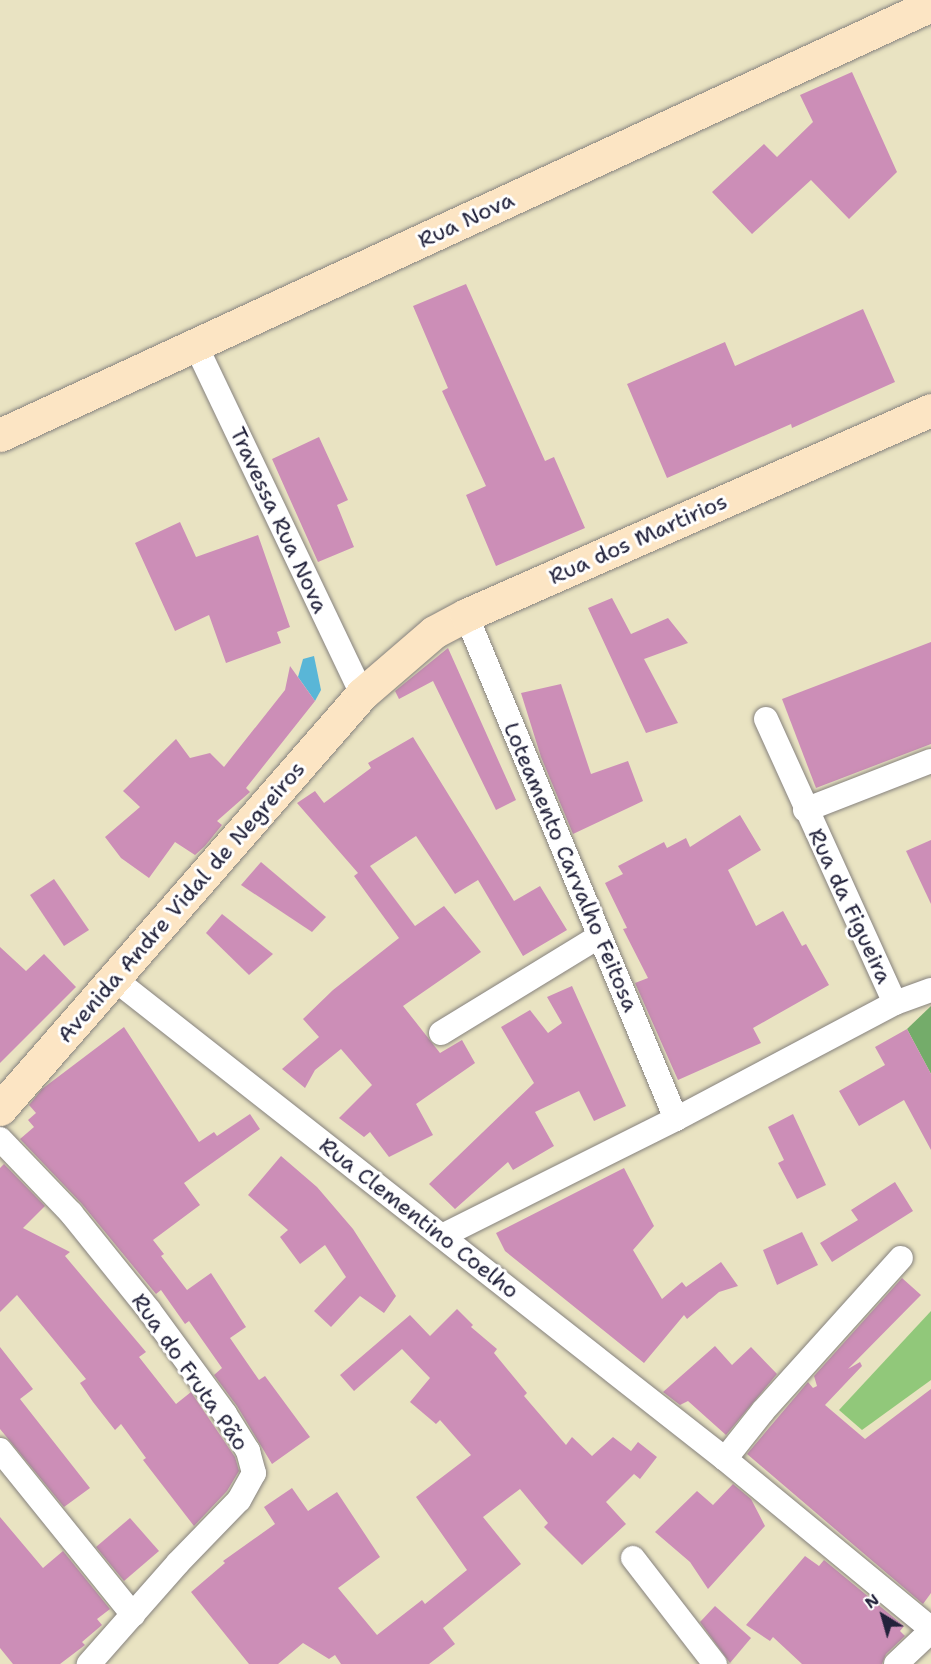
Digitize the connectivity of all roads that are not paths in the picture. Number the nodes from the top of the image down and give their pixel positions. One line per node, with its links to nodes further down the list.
1 (931, 5): 2 (street, Rua Nova)
2 (196, 346): 4 (street, Rua Nova); 6 (street, Travessa Rua Nova)
3 (931, 410): 5 (street, Rua dos Martirios)
4 (0, 435)
5 (466, 615): 6 (street, Rua dos Martirios); 10 (street, Loteamento Carvalho Feitosa)
6 (362, 694): 11 (street, Avenida Andre Vidal de Negreiros)
7 (766, 719): 9 (street, Rua da Figueira)
8 (931, 761): 9 (street, Rua da Figueira)
9 (805, 810): 13 (street, Rua da Figueira)
10 (600, 936): 14 (street); 16 (street, Loteamento Carvalho Feitosa)
11 (113, 978): 15 (street, Avenida Andre Vidal de Negreiros); 18 (street, Rua Clementino Coelho)
12 (931, 990): 13 (street)
13 (895, 1003): 16 (street)
14 (441, 1034)
15 (0, 1109)
16 (676, 1119): 18 (street)
17 (0, 1139): 23 (street, Rua do Fruta Pão)
18 (442, 1236): 21 (street, Rua Clementino Coelho)
19 (901, 1258): 21 (street)
20 (0, 1450): 23 (street)
21 (725, 1459): 24 (street, Rua Clementino Coelho)
22 (633, 1558): 26 (street)
23 (133, 1615): 25 (street, Rua do Fruta Pão)
24 (931, 1630): 27 (street)
25 (89, 1664)
26 (715, 1664)
27 (896, 1664)

